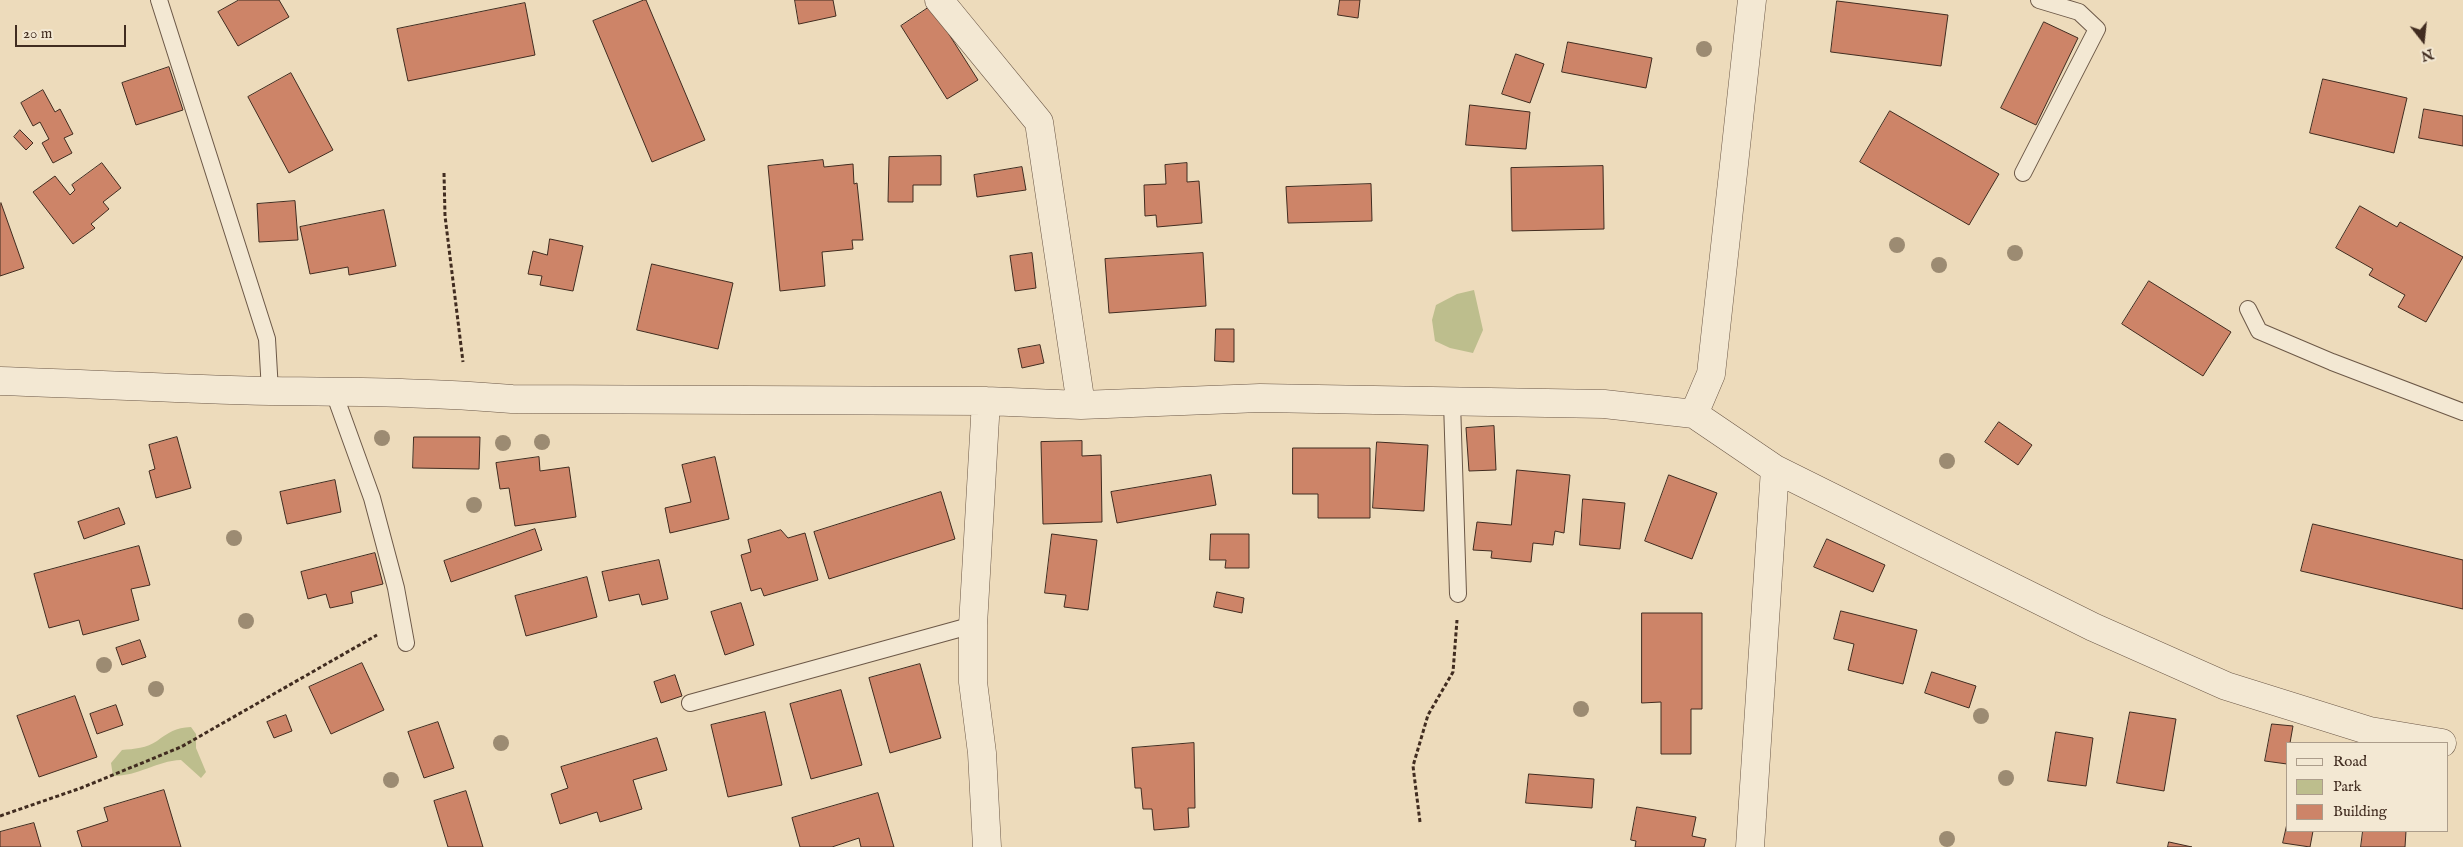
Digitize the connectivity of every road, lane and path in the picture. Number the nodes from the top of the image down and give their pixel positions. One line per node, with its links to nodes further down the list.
1 (159, 0): 10 (lane)
2 (938, 0): 14 (street)
3 (1752, 0): 16 (street)
4 (2039, 0): 6 (lane)
5 (444, 173): 11 (path)
6 (2023, 173)
7 (2248, 309): 15 (lane)
8 (0, 381): 10 (street)
9 (333, 390): 10 (street); 11 (street); 20 (lane)
10 (270, 391)
11 (467, 395): 12 (street)
12 (986, 401): 14 (street); 19 (street)
13 (1452, 402): 14 (street); 16 (street); 18 (lane)
14 (1081, 405)
15 (2463, 412)
16 (1694, 414): 17 (street)
17 (1775, 469): 23 (street); 29 (street)
18 (1458, 594): 27 (path)
19 (973, 625): 22 (lane); 28 (street)
20 (403, 626): 21 (lane); 26 (path)
21 (406, 642)
22 (690, 703)
23 (2436, 742)
24 (2448, 744): 25 (street)
25 (2463, 747)
26 (0, 816)
27 (1420, 822)
28 (987, 847)
29 (1750, 847)

